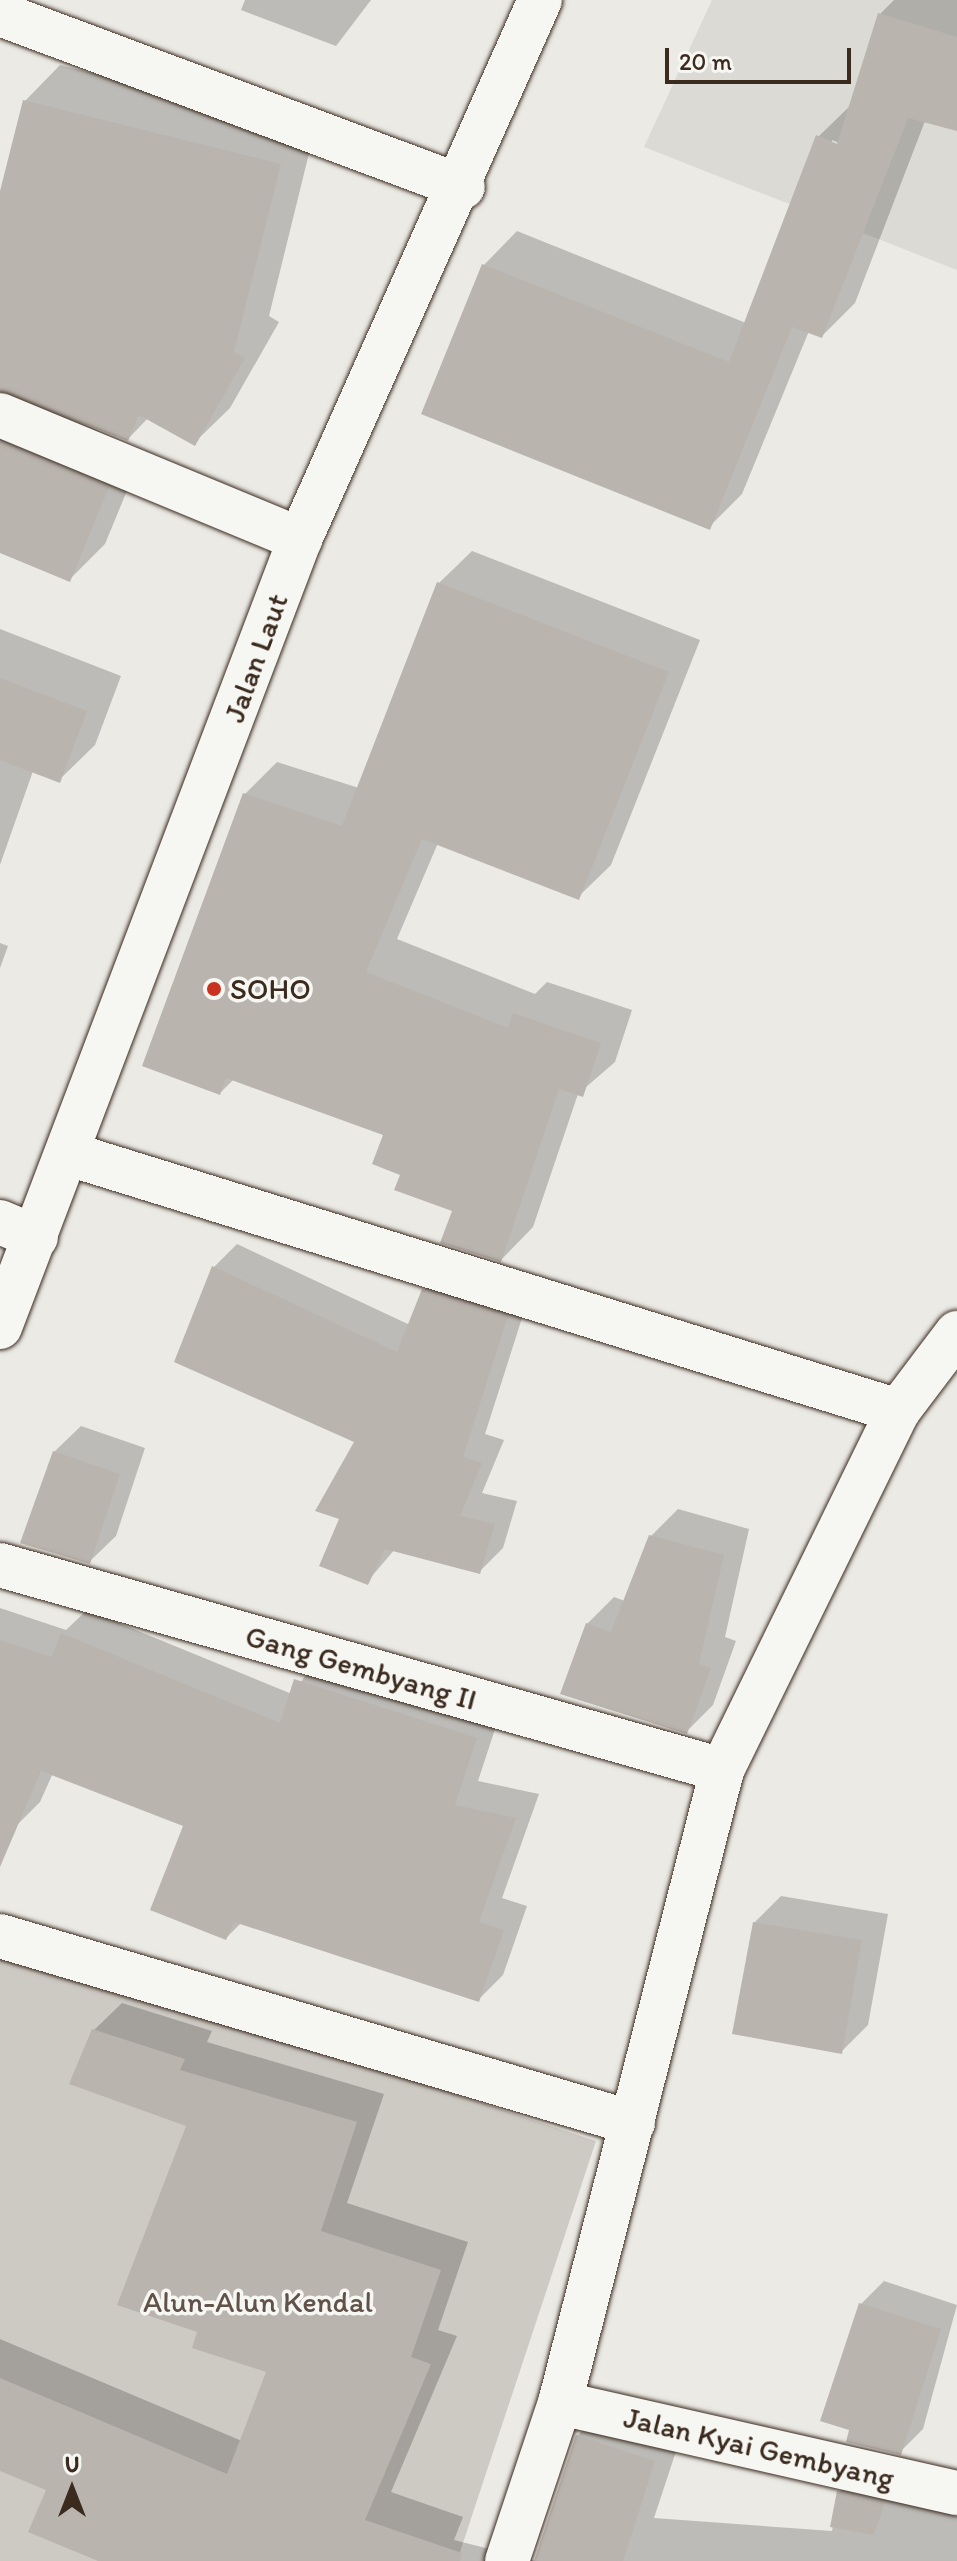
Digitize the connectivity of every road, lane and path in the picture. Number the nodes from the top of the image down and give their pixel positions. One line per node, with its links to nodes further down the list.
1 (540, 0): 3 (street, Jalan Laut)
2 (0, 14): 3 (street)
3 (463, 187): 5 (street, Jalan Laut)
4 (0, 415): 5 (street)
5 (300, 539): 6 (street, Jalan Laut)
6 (69, 1154): 7 (street, Jalan Laut); 10 (street)
7 (18, 1229): 8 (street, Jalan Laut)
8 (0, 1327)
9 (957, 1333): 10 (street)
10 (898, 1411): 12 (street)
11 (0, 1565): 12 (street, Gang Gembyang II)
12 (722, 1770): 14 (street)
13 (0, 1936): 14 (street)
14 (633, 2123): 15 (street)
15 (560, 2403): 16 (street, Jalan Kyai Gembyang); 17 (street)
16 (957, 2493)
17 (507, 2561)

